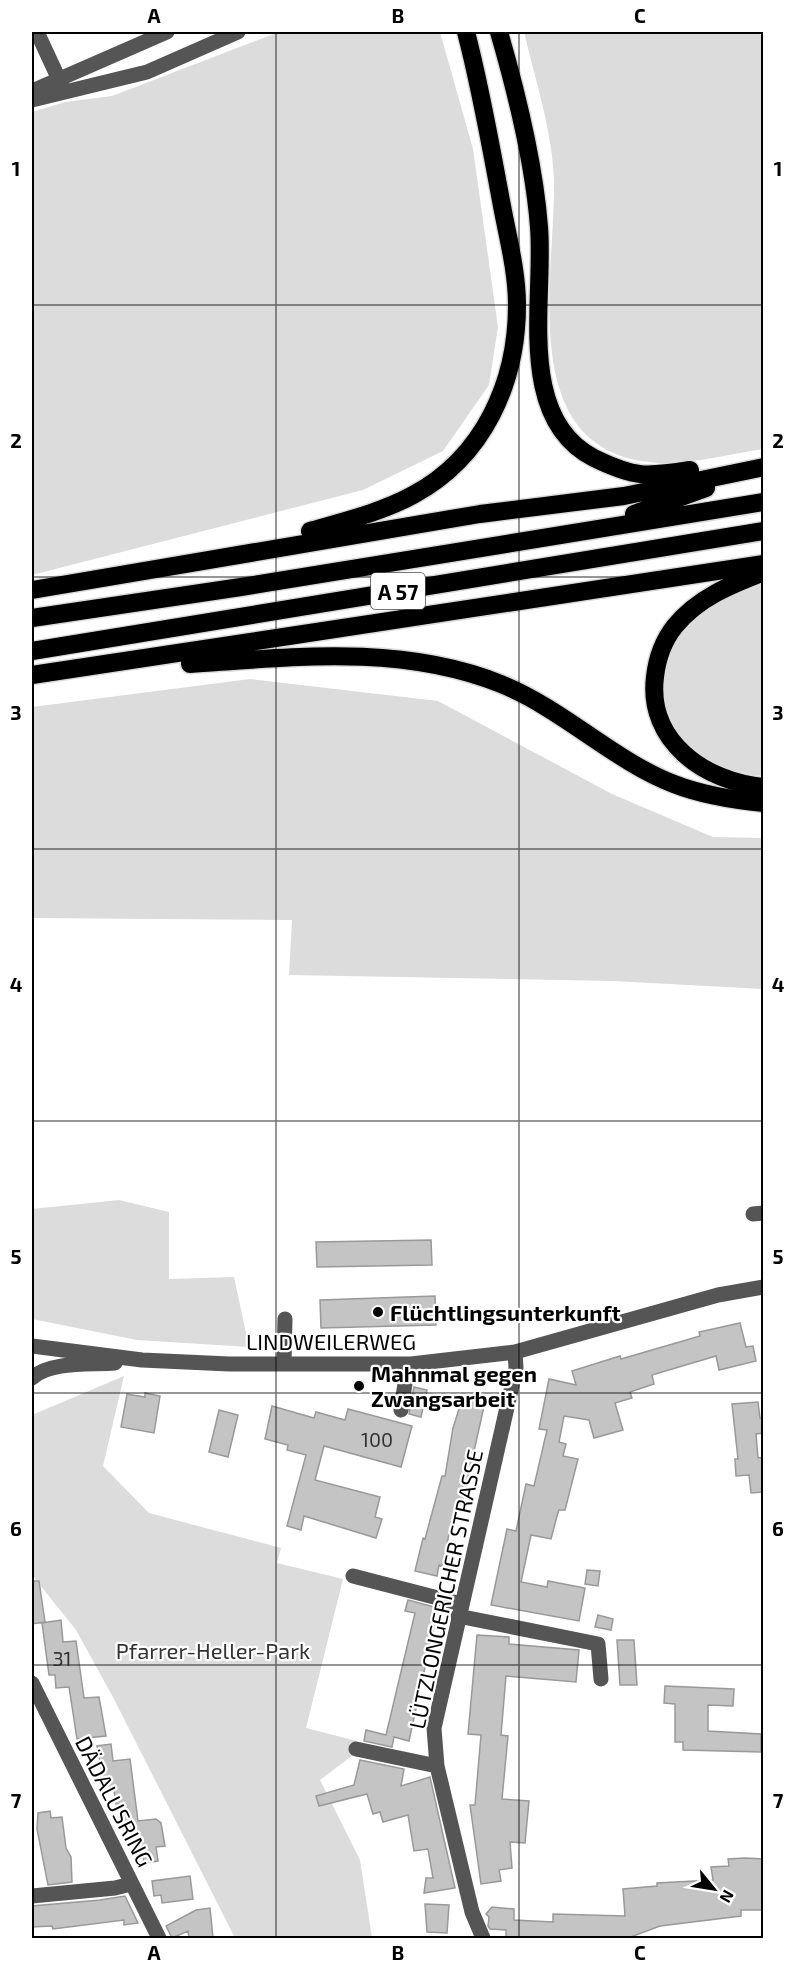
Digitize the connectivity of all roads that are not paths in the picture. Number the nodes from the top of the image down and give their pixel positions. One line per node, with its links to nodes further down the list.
1 (37, 32): 6 (street)
2 (167, 32): 6 (street)
3 (238, 32): 6 (street)
4 (466, 32): 13 (highway)
5 (501, 33): 9 (highway)
6 (61, 85): 7 (street); 8 (street)
7 (32, 91)
8 (32, 100)
9 (764, 467): 11 (highway); 13 (highway)
10 (764, 502): 11 (highway, A 57)
11 (593, 529): 17 (highway, A 57)
12 (764, 531): 18 (highway, A 57)
13 (219, 557): 16 (highway)
14 (764, 564): 19 (highway)
15 (764, 572): 21 (highway)
16 (32, 590)
17 (32, 618)
18 (32, 651)
19 (107, 666): 20 (highway); 22 (highway)
20 (32, 675)
21 (764, 787)
22 (764, 803)
23 (764, 1287): 26 (street, LINDWEILERWEG)
24 (285, 1319): 28 (street)
25 (32, 1346): 27 (street, LINDWEILERWEG)
26 (514, 1352): 29 (street, LINDWEILERWEG); 33 (street, LÜTZLONGERICHER STRASSE)
27 (142, 1360): 28 (street, LINDWEILERWEG); 30 (street, LINDWEILERWEG)
28 (285, 1364): 29 (street, LINDWEILERWEG)
29 (408, 1364): 31 (street)
30 (32, 1378)
31 (401, 1410)
32 (353, 1576): 33 (street)
33 (460, 1610): 34 (street); 37 (street, LÜTZLONGERICHER STRASSE)
34 (601, 1679)
35 (32, 1683): 38 (street, DÄDALUSRING)
36 (356, 1749): 37 (street)
37 (437, 1766): 41 (street, LÜTZLONGERICHER STRASSE)
38 (131, 1884): 39 (street); 40 (street, DÄDALUSRING)
39 (32, 1896)
40 (159, 1938)
41 (483, 1938)

